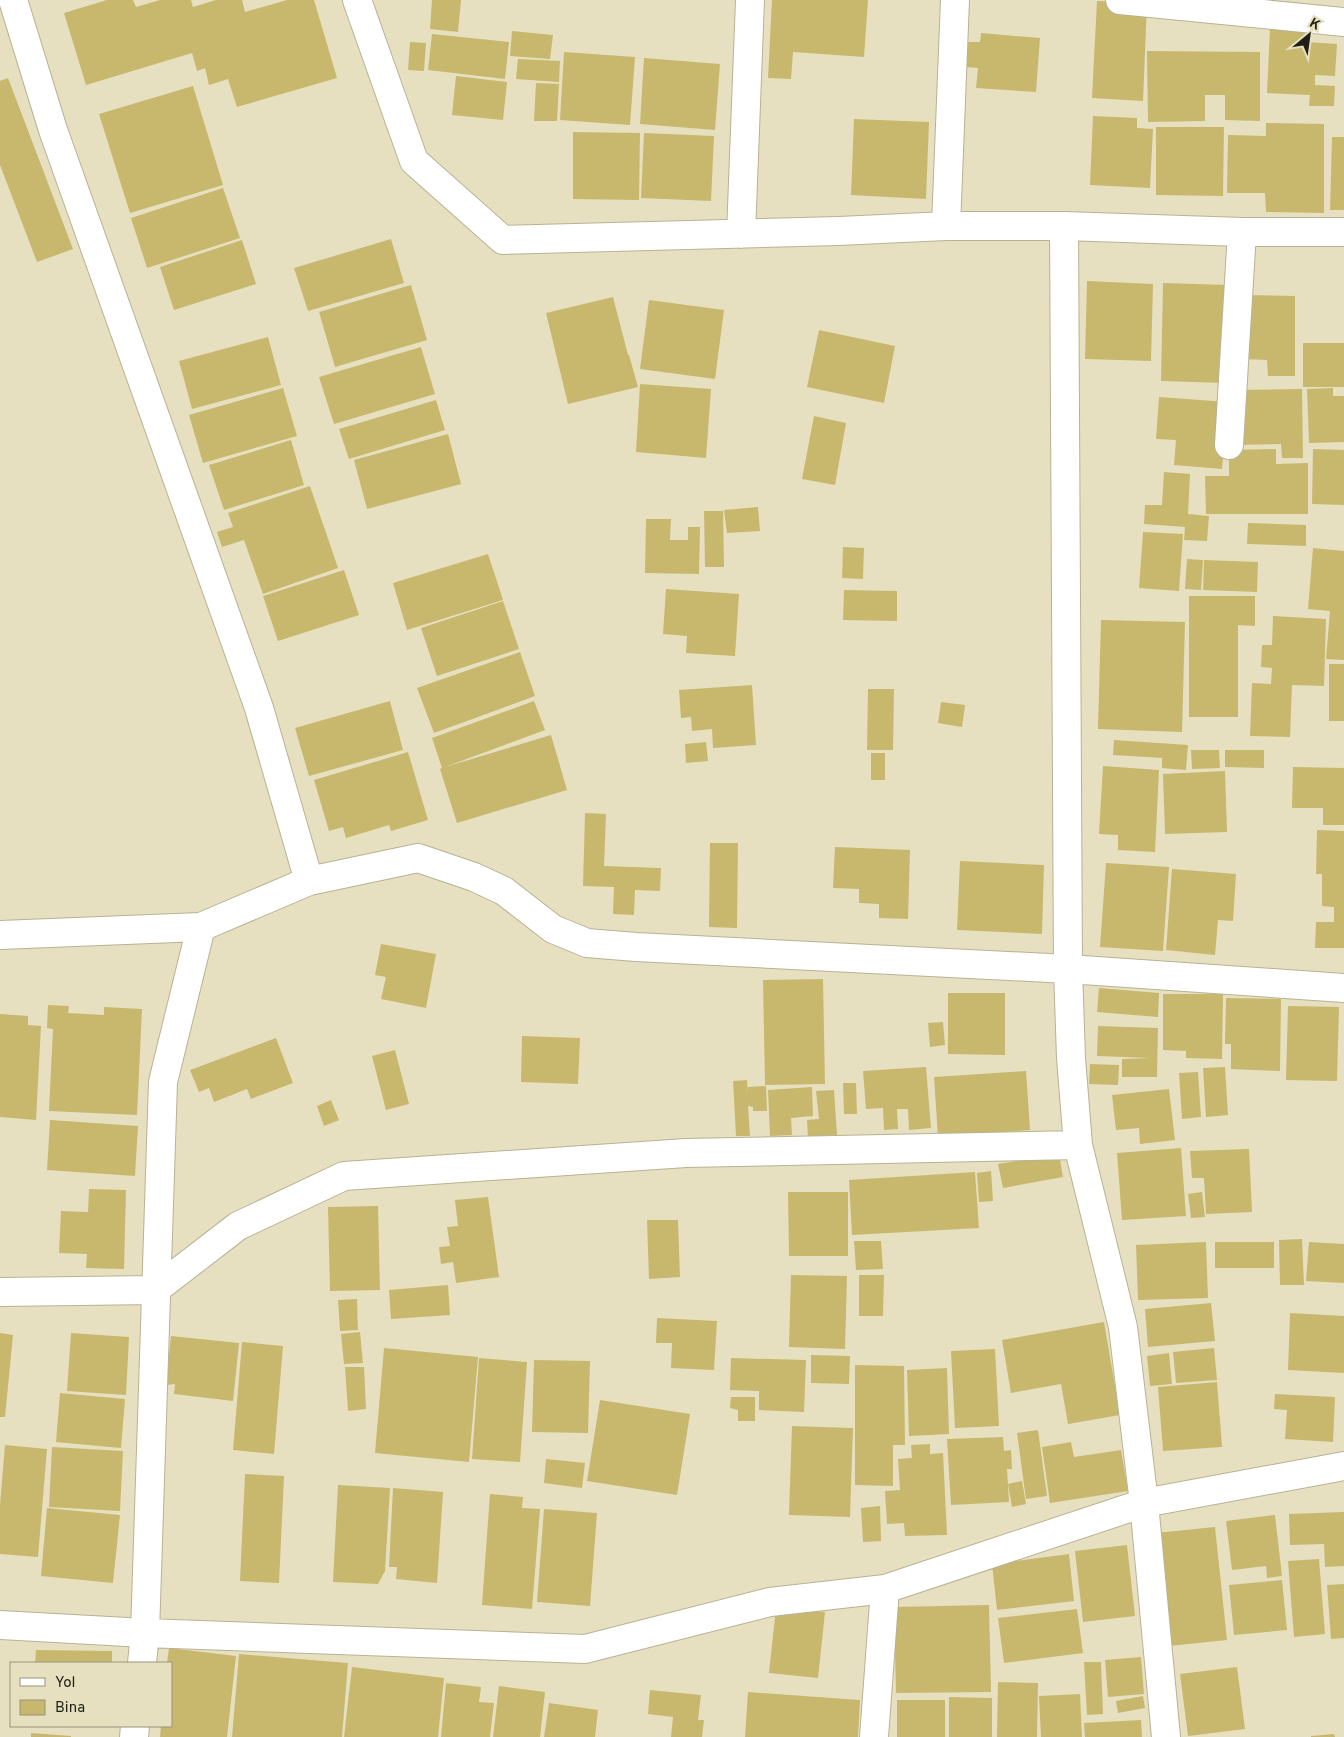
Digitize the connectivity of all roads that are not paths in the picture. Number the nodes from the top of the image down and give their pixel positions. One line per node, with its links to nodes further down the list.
1 (13, 0): 13 (street)
2 (357, 0): 11 (street)
3 (750, 0): 11 (street)
4 (955, 0): 7 (street)
5 (1120, 0): 6 (street)
6 (1344, 22)
7 (946, 226): 8 (street); 11 (street)
8 (1064, 226): 9 (street); 16 (street)
9 (1242, 232): 10 (street); 12 (street)
10 (1344, 232)
11 (741, 234)
12 (1229, 445)
13 (309, 881): 14 (street); 16 (street)
14 (201, 927): 15 (street); 19 (street)
15 (0, 936)
16 (1068, 969): 17 (street); 18 (street)
17 (1344, 988)
18 (1078, 1145): 19 (street); 22 (street)
19 (155, 1290): 20 (street); 25 (street)
20 (0, 1292)
21 (1344, 1466): 22 (street)
22 (1144, 1503): 23 (street); 28 (street)
23 (885, 1589): 25 (street); 27 (street)
24 (0, 1625): 25 (street)
25 (145, 1634): 26 (street)
26 (142, 1662)
27 (874, 1737)
28 (1166, 1737)

